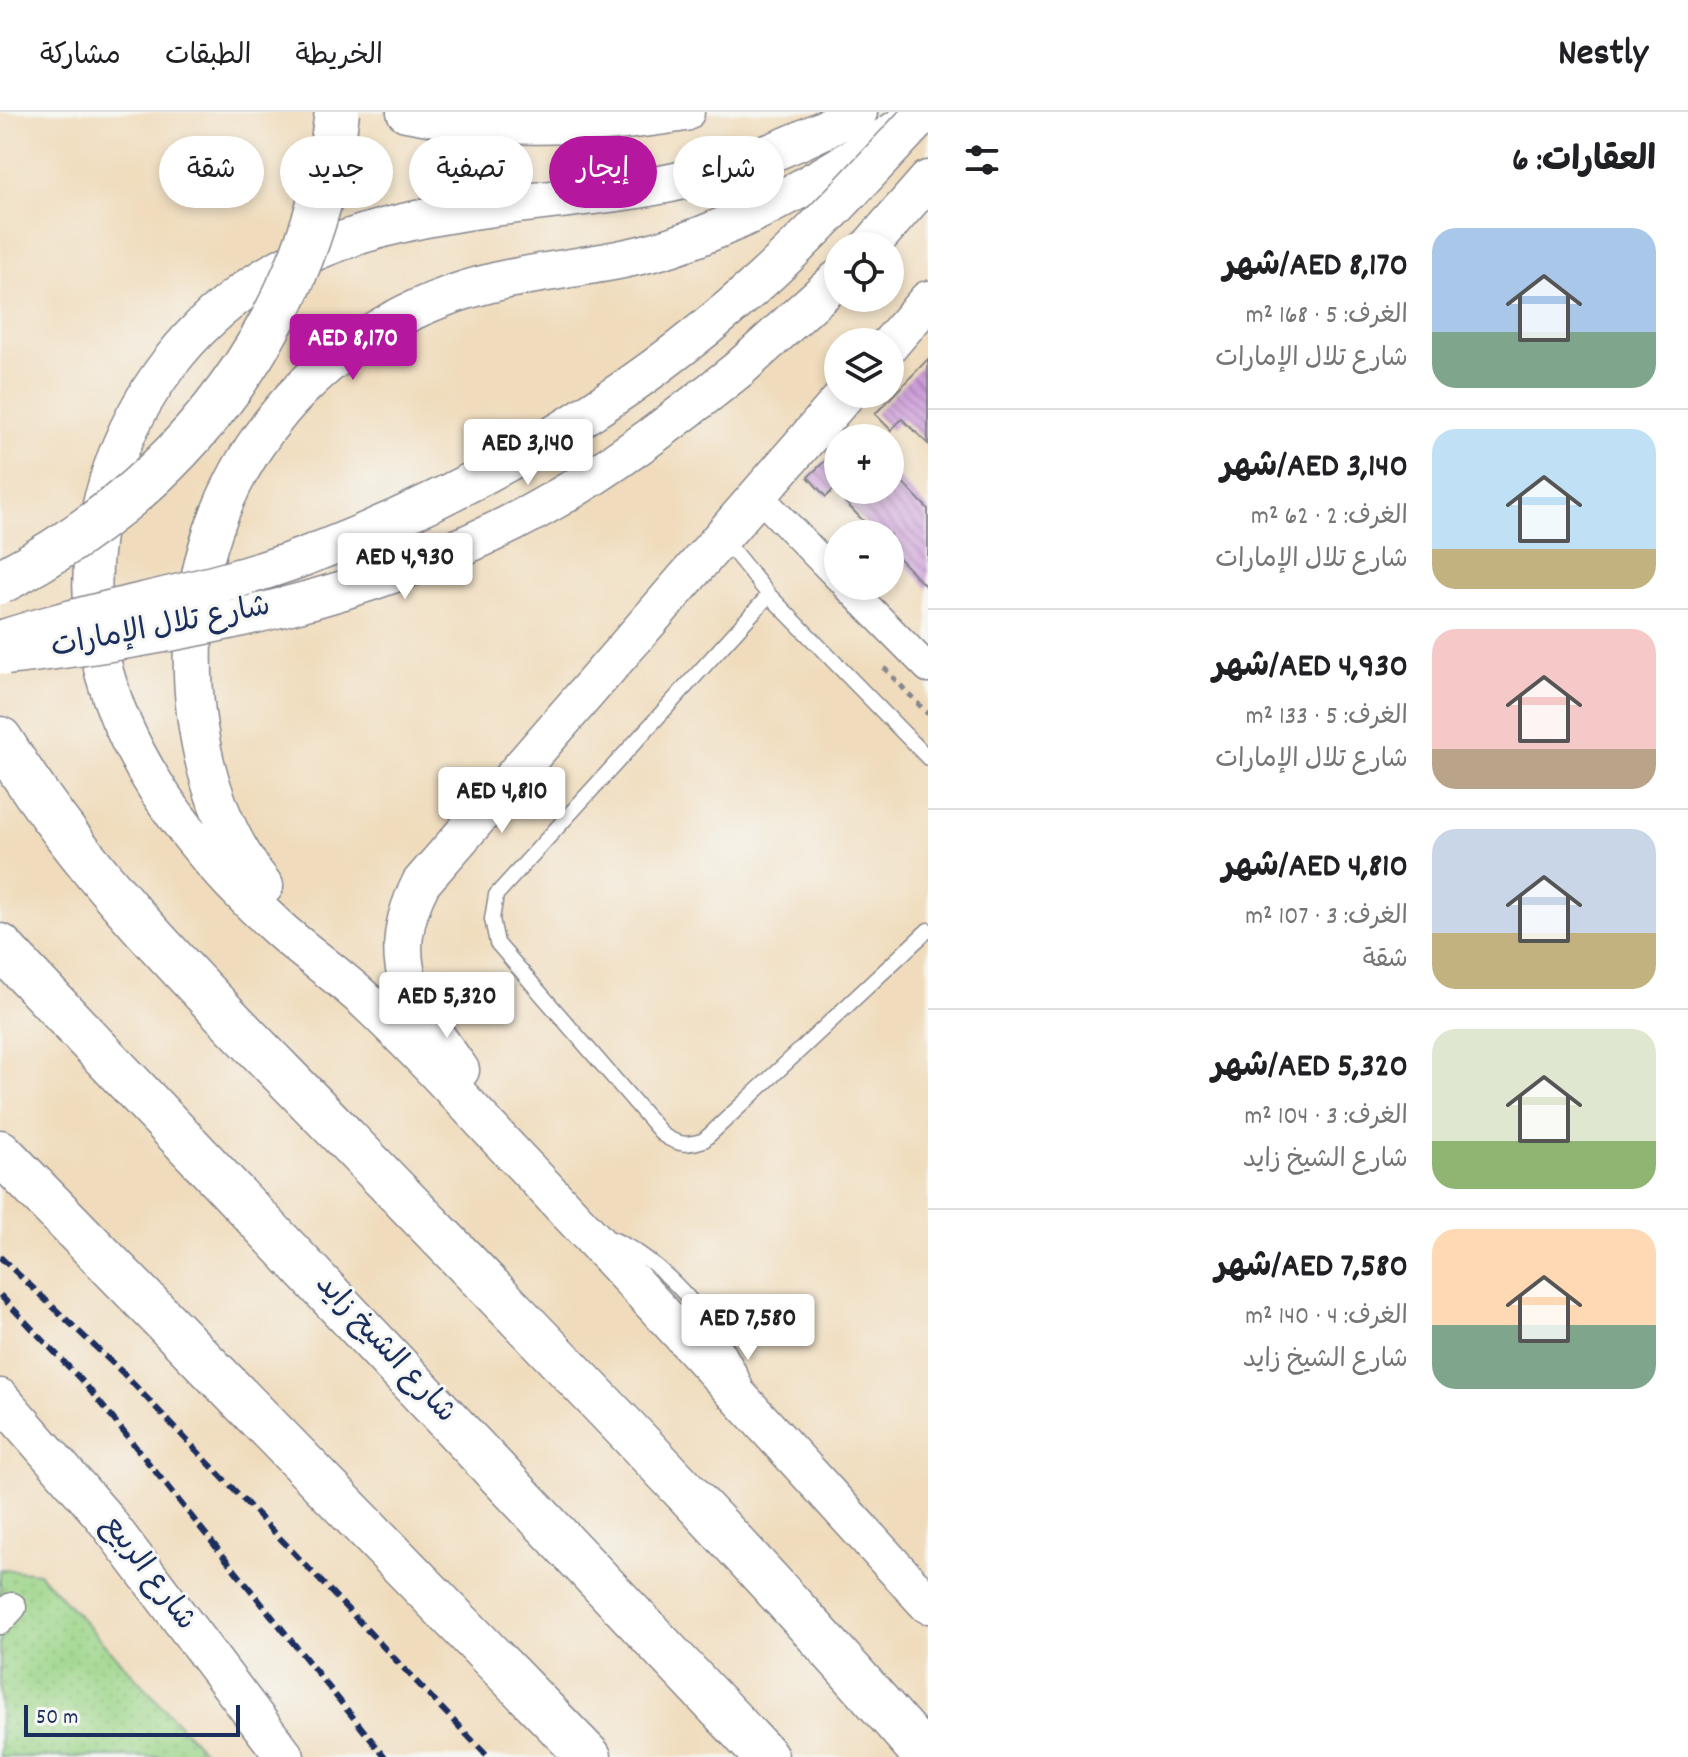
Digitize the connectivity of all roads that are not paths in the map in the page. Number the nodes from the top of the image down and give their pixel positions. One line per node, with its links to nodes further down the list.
1 (337, 112): 15 (highway, bridge)
2 (406, 112): 3 (main road)
3 (685, 112)
4 (858, 112): 27 (main road)
5 (924, 112): 18 (main road, bridge); 27 (main road)
6 (928, 180): 7 (main road)
7 (882, 232)
8 (824, 292): 19 (main road, شارع تلال الإمارات, bridge)
9 (928, 300): 10 (main road)
10 (904, 328)
11 (834, 408): 12 (main road)
12 (758, 495): 13 (main road); 14 (street)
13 (722, 537): 16 (lane); 29 (main road)
14 (824, 563)
15 (0, 582)
16 (769, 595): 22 (lane); 24 (lane)
17 (861, 600): 20 (street)
18 (0, 640)
19 (0, 657)
20 (928, 668)
21 (0, 739): 25 (highway)
22 (928, 758)
23 (0, 797): 25 (highway)
24 (928, 930)
25 (150, 934): 36 (highway)
26 (0, 946): 40 (highway, شارع الشيخ زايد)
27 (327, 967): 29 (main road)
28 (0, 1152): 31 (highway)
29 (521, 1162): 33 (main road)
30 (0, 1189): 31 (highway)
31 (56, 1212): 39 (highway)
32 (0, 1398): 38 (main road, شارع الربيع)
33 (852, 1521): 34 (lane); 35 (main road)
34 (928, 1580)
35 (928, 1604)
36 (800, 1611): 37 (highway); 41 (highway)
37 (928, 1711)
38 (285, 1757)
39 (589, 1757)
40 (766, 1757)
41 (926, 1757)

